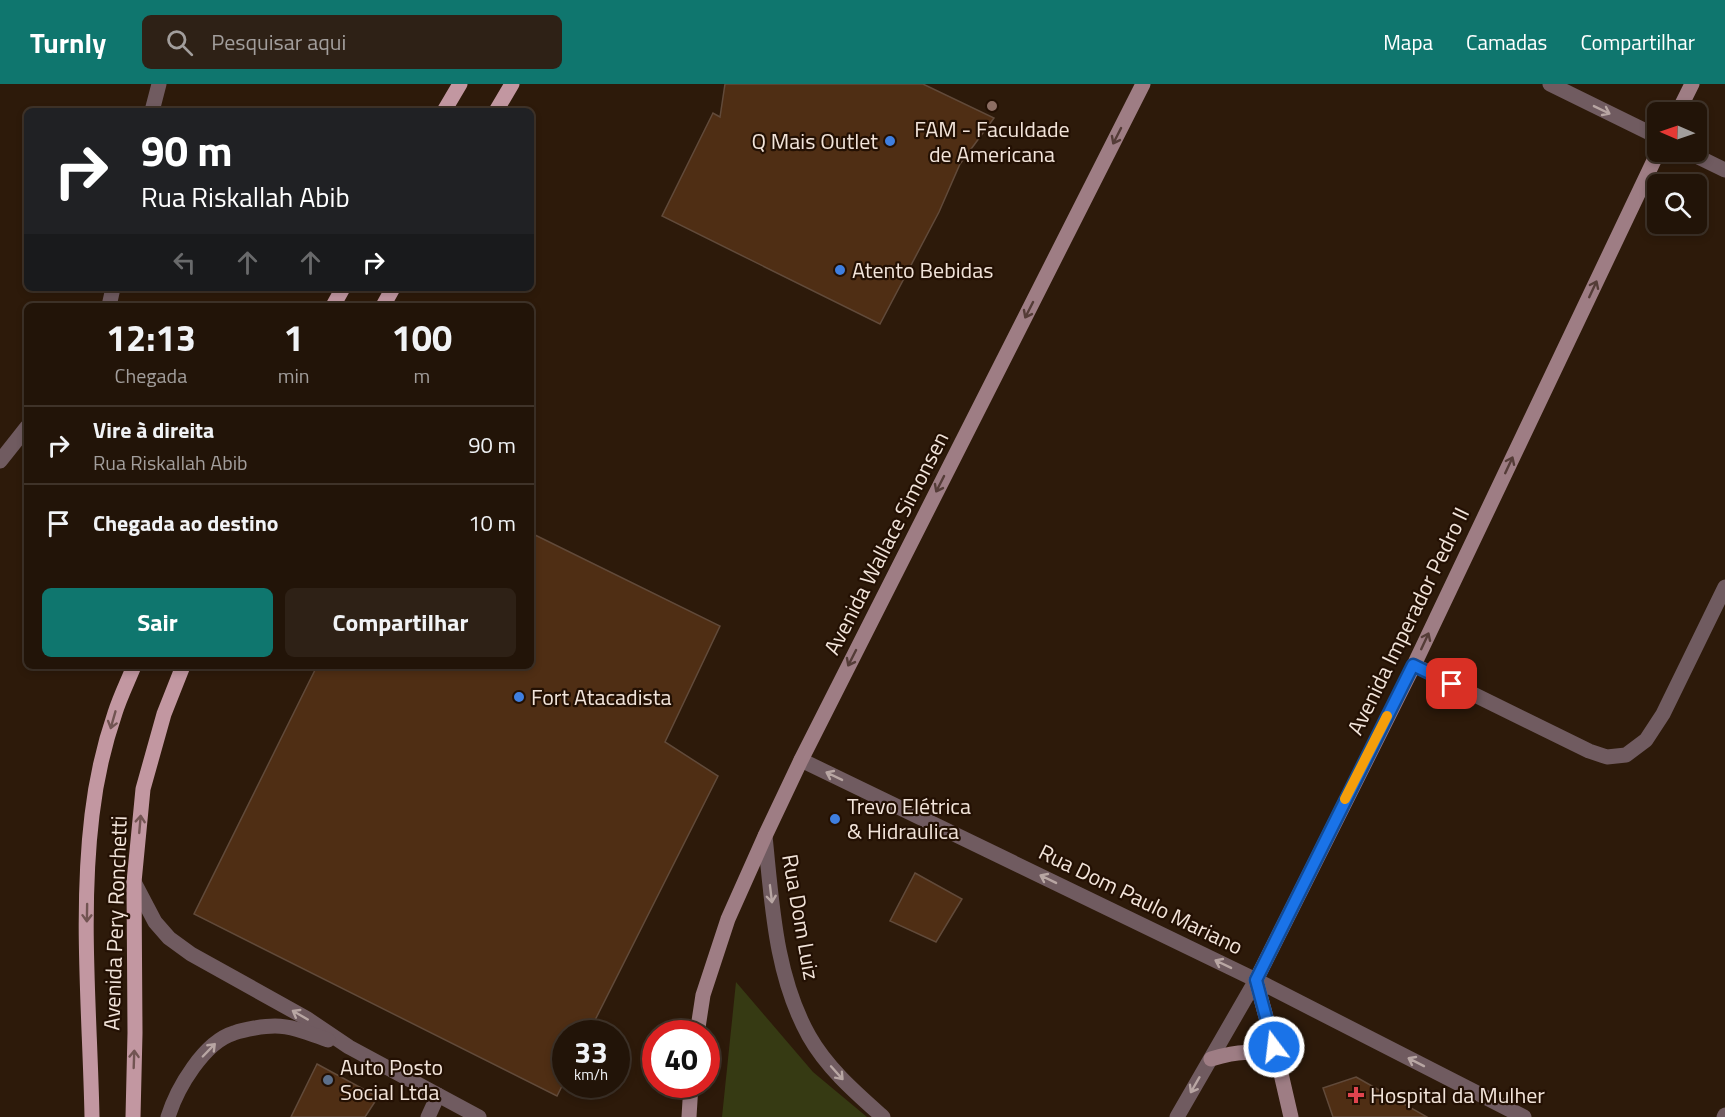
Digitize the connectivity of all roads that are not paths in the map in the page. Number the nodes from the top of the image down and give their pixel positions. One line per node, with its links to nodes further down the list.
1 (159, 84): 8 (street)
2 (460, 84): 9 (main road)
3 (512, 84): 10 (main road)
4 (1143, 84): 21 (street, Avenida Wallace Simonsen, one-way to 21)
5 (1550, 84): 11 (street, one-way to 11)
6 (1692, 84): 7 (street)
7 (1683, 102)
8 (153, 108)
9 (446, 108)
10 (498, 108)
11 (1647, 131)
12 (1707, 161): 14 (street)
13 (1653, 162): 18 (street, Avenida Imperador Pedro II, one-way to 13)
14 (1725, 170)
15 (24, 431): 16 (street)
16 (0, 461)
17 (1725, 587): 18 (street)
18 (1413, 665): 24 (street, Avenida Imperador Pedro II)
19 (133, 669): 31 (main road, Avenida Pery Ronchetti, one-way to 31)
20 (182, 669): 23 (main road, Avenida Pery Ronchetti, one-way to 20)
21 (801, 760): 22 (street, Avenida Wallace Simonsen); 24 (street, Rua Dom Paulo Mariano, one-way to 21)
22 (765, 836): 25 (street, Avenida Wallace Simonsen); 37 (street, Rua Dom Luiz, one-way to 37)
23 (134, 882): 26 (street, one-way to 23); 32 (main road, Avenida Pery Ronchetti, one-way to 23)
24 (1256, 980): 27 (street); 28 (street); 40 (street, Rua Dom Paulo Mariano, one-way to 24)
25 (699, 1020)
26 (349, 1047): 29 (street); 33 (street, one-way to 26)
27 (1211, 1059): 28 (street); 38 (street, one-way to 38)
28 (1279, 1065): 39 (street)
29 (438, 1095): 34 (street); 35 (street)
30 (690, 1098): 36 (street)
31 (92, 1117)
32 (133, 1117)
33 (168, 1117)
34 (428, 1117)
35 (479, 1117)
36 (689, 1117)
37 (883, 1117)
38 (1177, 1117)
39 (1292, 1117)
40 (1524, 1117)

